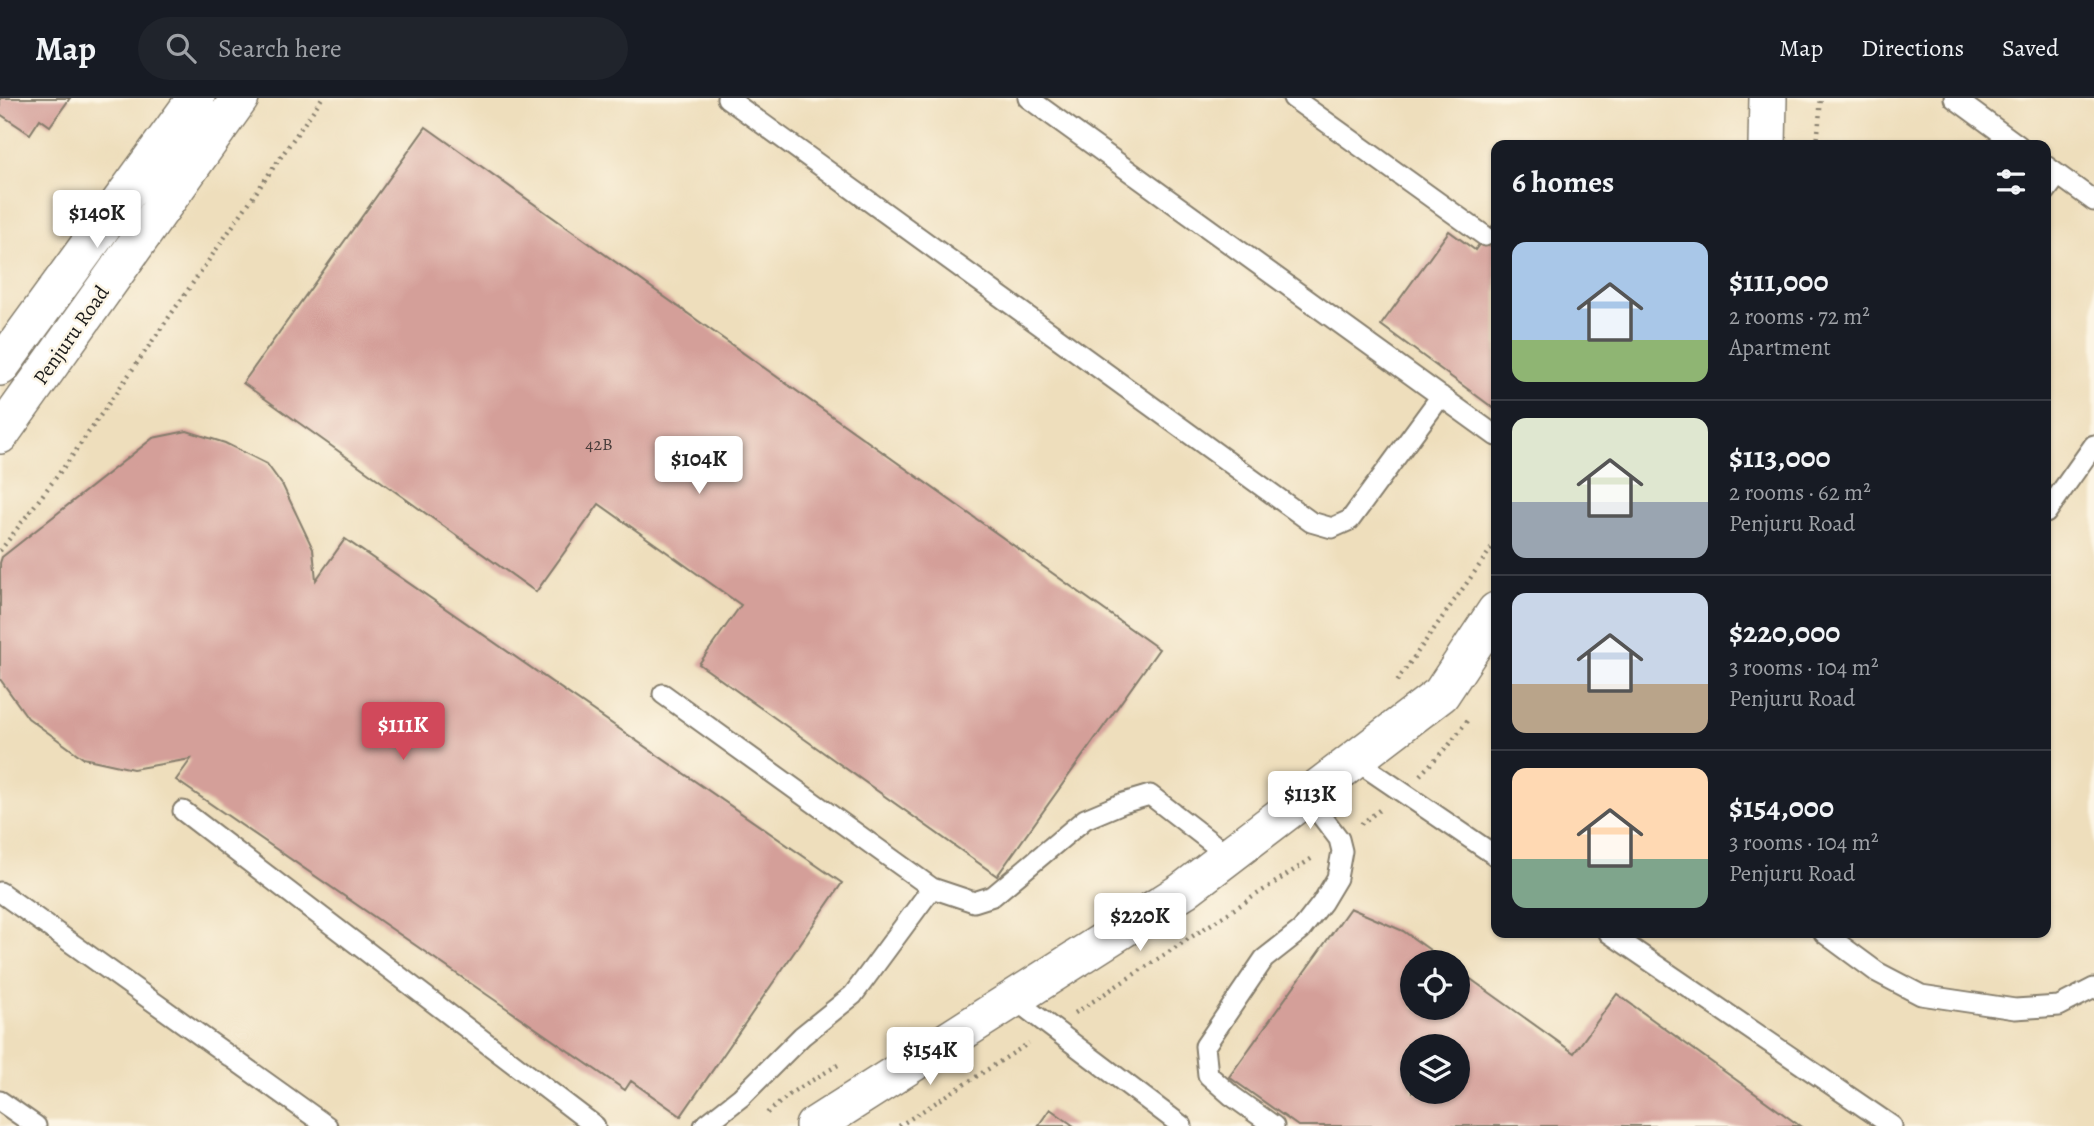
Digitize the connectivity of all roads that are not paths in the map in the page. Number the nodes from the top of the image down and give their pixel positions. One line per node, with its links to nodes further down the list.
1 (196, 98): 13 (street, Penjuru Road)
2 (240, 98): 16 (street, Penjuru Road)
3 (727, 98): 14 (lane)
4 (1028, 98): 14 (lane)
5 (1293, 98): 12 (lane)
6 (1768, 98): 8 (street)
7 (1954, 98): 9 (lane)
8 (1767, 140)
9 (2011, 140)
10 (2052, 170): 11 (lane)
11 (2094, 201)
12 (1485, 236)
13 (0, 367)
14 (1441, 396): 15 (lane)
15 (1491, 432)
16 (0, 435)
17 (2094, 445): 18 (lane)
18 (2051, 506)
19 (1491, 619): 21 (street)
20 (663, 694): 26 (lane)
21 (1355, 760): 22 (street); 24 (lane)
22 (1307, 797): 25 (street); 39 (lane)
23 (183, 811): 35 (lane)
24 (1491, 853)
25 (1229, 856): 26 (lane); 31 (street)
26 (932, 888): 36 (lane)
27 (0, 892): 34 (lane)
28 (1616, 938): 40 (lane)
29 (1831, 938): 30 (lane)
30 (2094, 988)
31 (1014, 999): 37 (street); 38 (lane)
32 (0, 1101): 33 (lane)
33 (36, 1126)
34 (327, 1126)
35 (594, 1126)
36 (704, 1126)
37 (814, 1126)
38 (1182, 1126)
39 (1274, 1126)
40 (1892, 1126)

